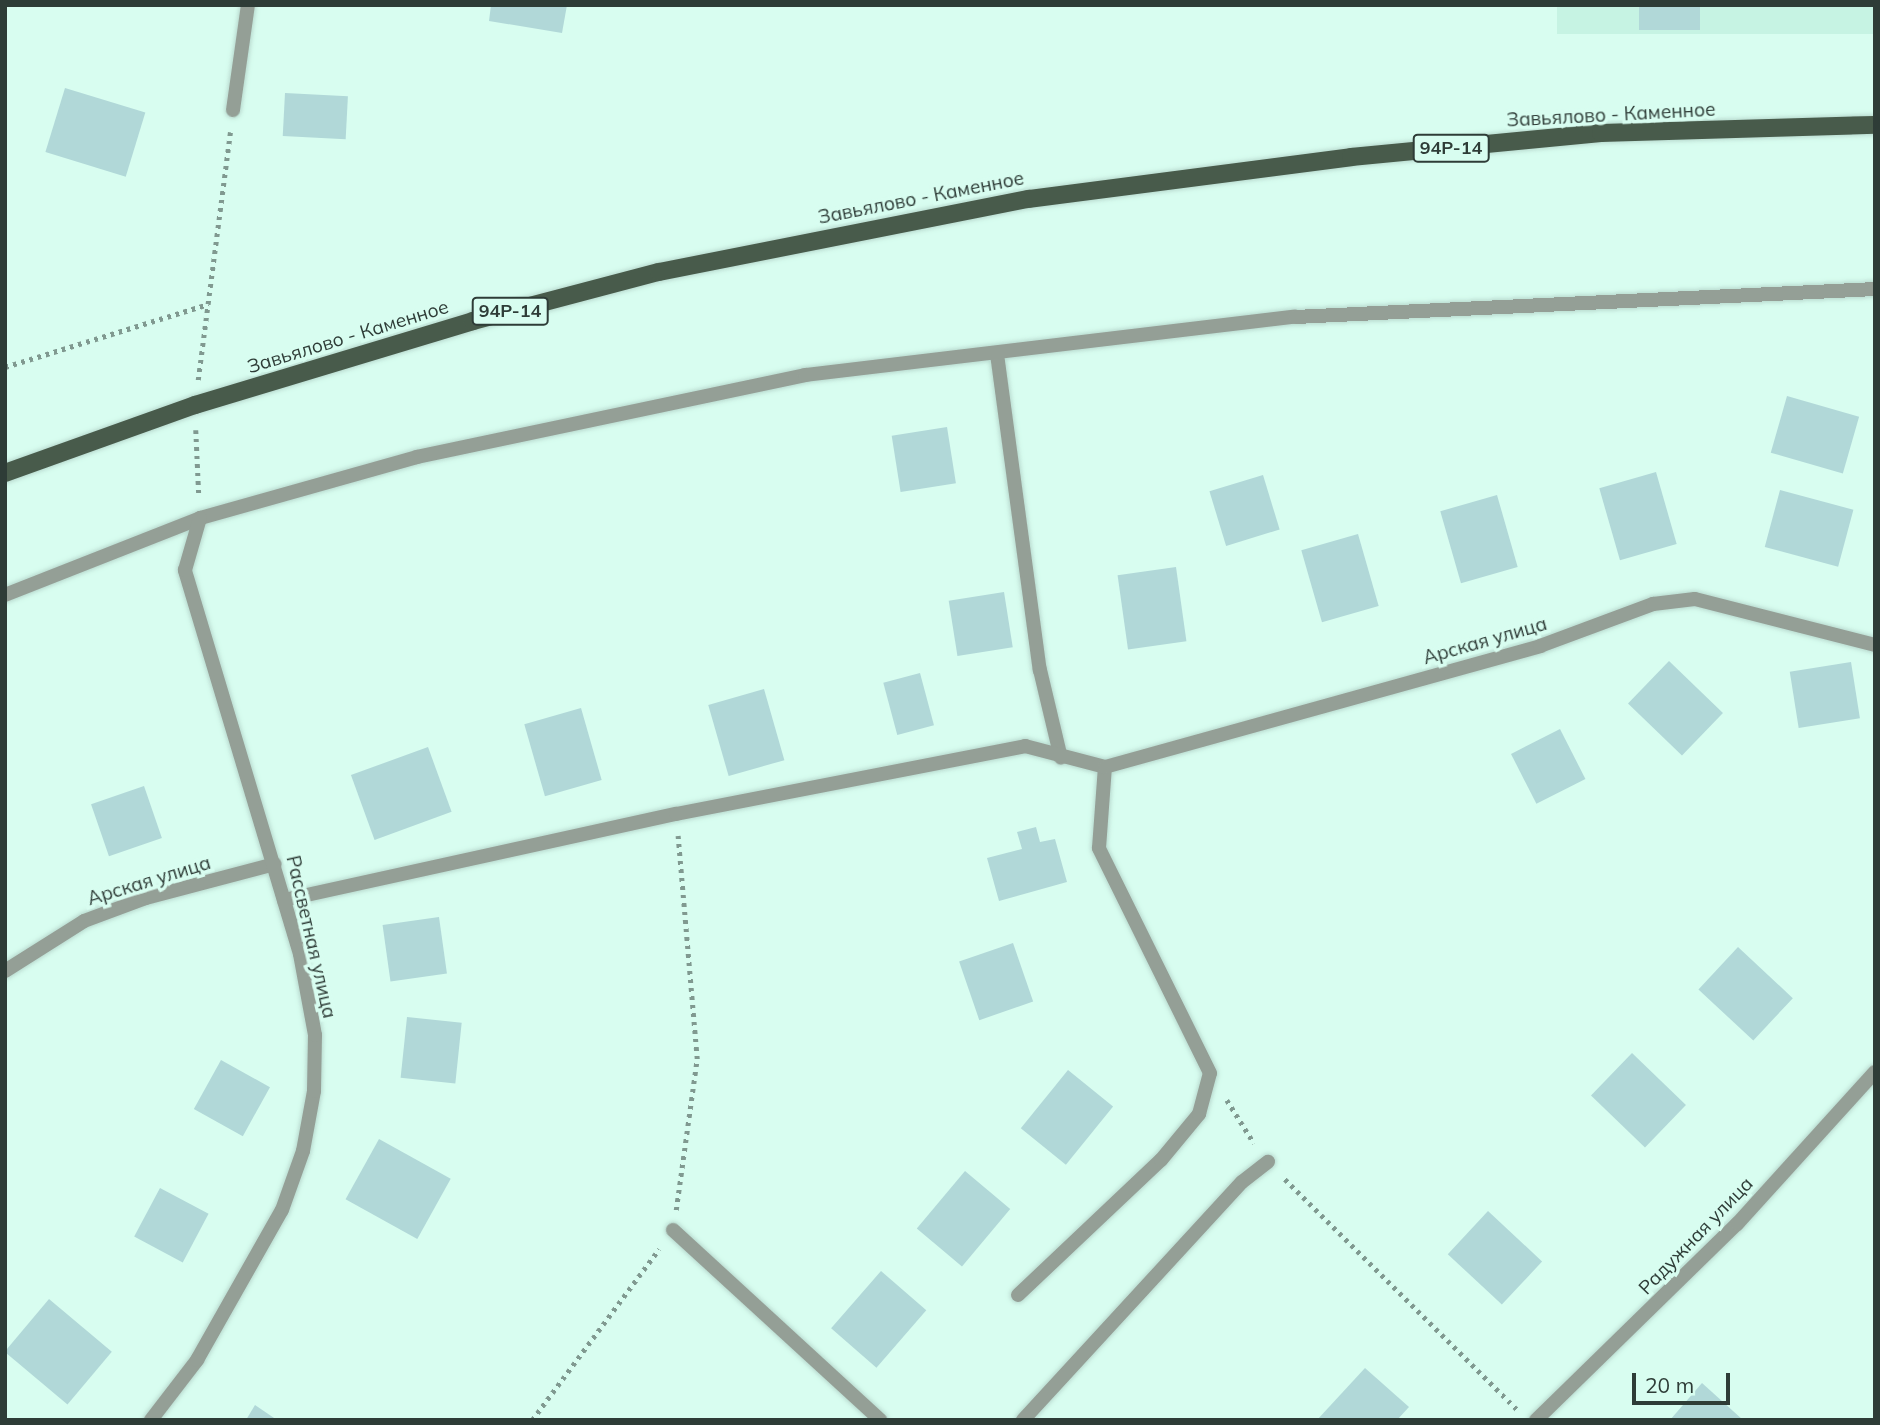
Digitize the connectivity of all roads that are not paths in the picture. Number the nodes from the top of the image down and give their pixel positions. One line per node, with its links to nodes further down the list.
1 (248, 5): 2 (street)
2 (233, 110)
3 (1875, 125): 6 (main road, Завьялово - Каменное / 94Р-14)
4 (1875, 289): 5 (street)
5 (997, 354): 7 (street); 10 (street)
6 (5, 473)
7 (200, 518): 8 (street); 12 (street, Рассветная улица)
8 (5, 595)
9 (1875, 645): 11 (street, Арская улица)
10 (1061, 758): 11 (street); 13 (street)
11 (1105, 767): 18 (street)
12 (275, 864): 13 (street, Рассветная улица); 14 (street, Арская улица)
13 (284, 900): 19 (street, Рассветная улица)
14 (5, 971)
15 (1875, 1072): 22 (street, Радужная улица)
16 (1268, 1162): 21 (street)
17 (673, 1230): 20 (street)
18 (1018, 1295)
19 (150, 1420)
20 (880, 1420)
21 (1023, 1420)
22 (1536, 1420)

